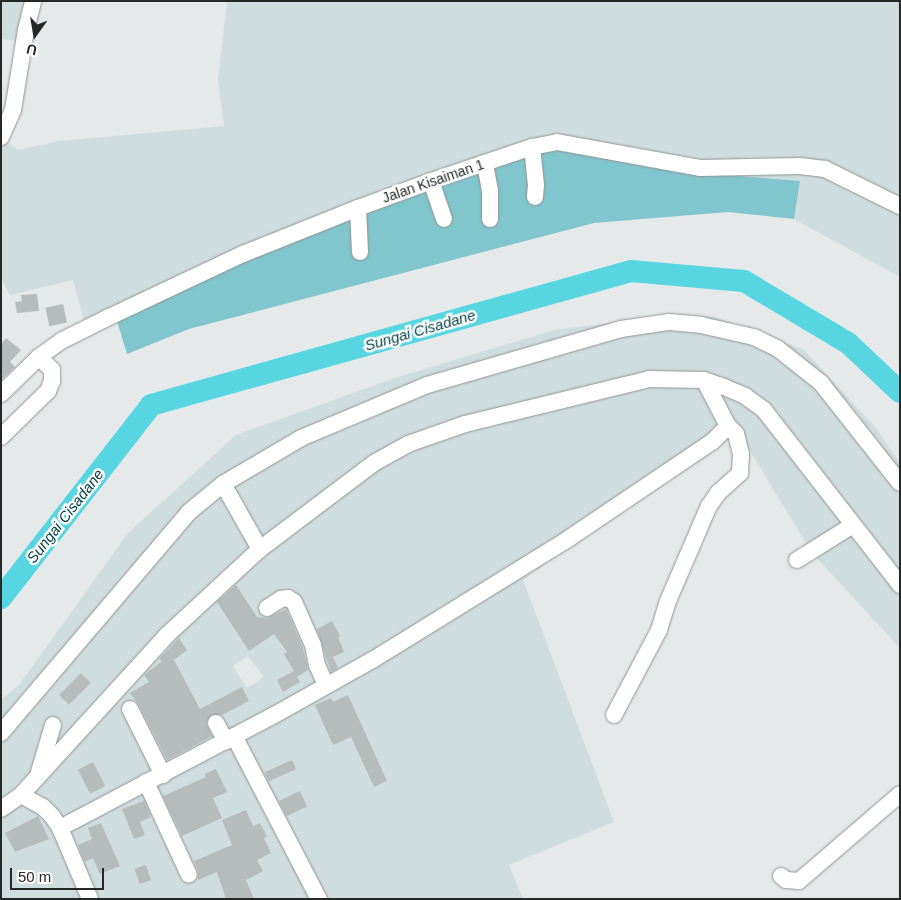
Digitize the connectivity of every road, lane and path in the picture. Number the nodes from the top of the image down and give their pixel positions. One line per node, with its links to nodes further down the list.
1 (33, 1): 2 (street)
2 (1, 137)
3 (532, 147): 4 (street, Jalan Kisaiman 1); 6 (street); 7 (street, Jalan Kisaiman 1)
4 (485, 163): 5 (street, Jalan Kisaiman 1); 10 (street)
5 (432, 181): 8 (street, Jalan Kisaiman 1); 9 (street)
6 (536, 197)
7 (900, 206)
8 (358, 208): 11 (street); 12 (street, Jalan Kisaiman 1)
9 (444, 219)
10 (490, 219)
11 (360, 252)
12 (40, 357): 14 (street, Jalan Kisaiman 1); 16 (street)
13 (704, 380): 15 (street); 19 (street); 20 (street)
14 (1, 394)
15 (728, 426): 24 (street); 26 (street)
16 (1, 437)
17 (900, 483): 18 (street)
18 (223, 484): 20 (street); 29 (street)
19 (853, 525): 21 (street); 22 (street)
20 (260, 550): 31 (street)
21 (797, 560)
22 (900, 585)
23 (267, 608): 24 (street)
24 (326, 685): 30 (street)
25 (130, 709): 32 (street)
26 (614, 715)
27 (216, 723): 30 (street)
28 (53, 725): 31 (street)
29 (1, 733)
30 (230, 738): 32 (street); 41 (street)
31 (38, 774): 35 (street)
32 (163, 775): 33 (street)
33 (146, 782): 37 (street); 38 (street)
34 (900, 794): 39 (street)
35 (20, 796): 36 (street); 37 (street)
36 (1, 809)
37 (60, 828): 40 (street)
38 (189, 875)
39 (781, 876)
40 (90, 899)
41 (319, 899)

